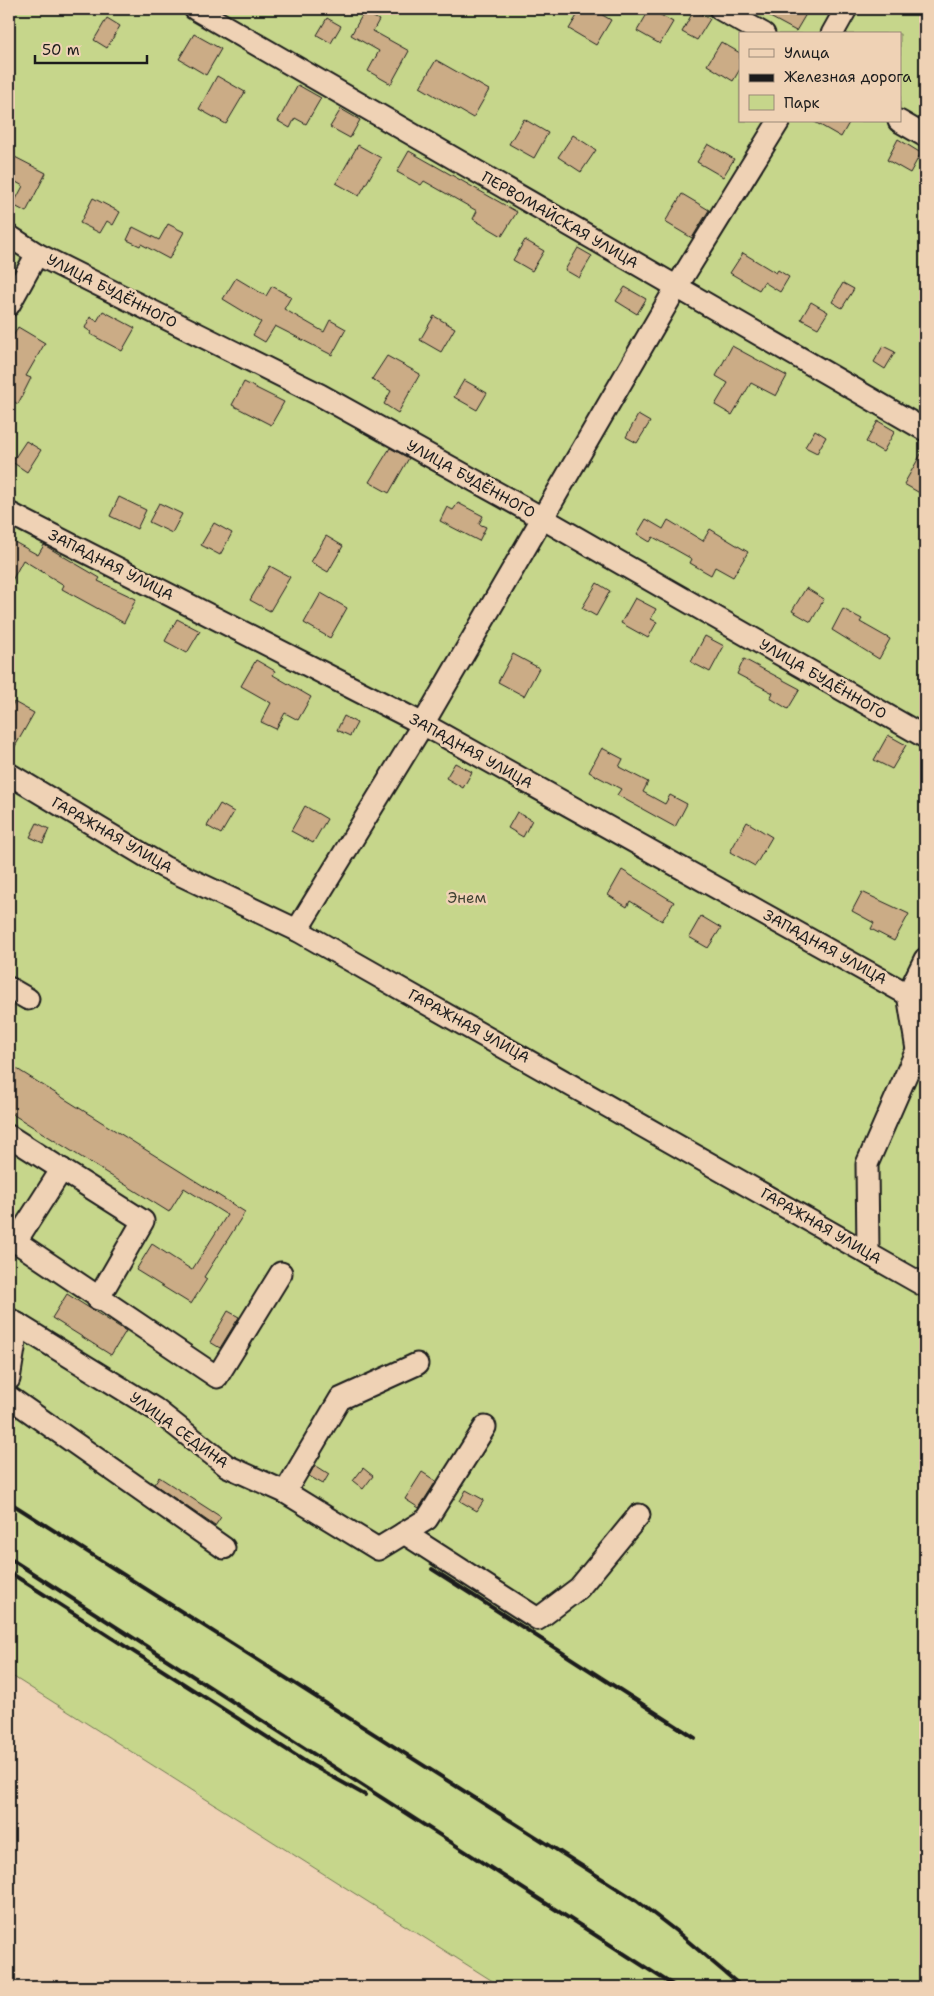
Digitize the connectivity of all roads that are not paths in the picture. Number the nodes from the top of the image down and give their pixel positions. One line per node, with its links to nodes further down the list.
1 (195, 9): 11 (street, ПЕРВОМАЙСКАЯ УЛИЦА)
2 (720, 9): 4 (street)
3 (846, 9): 5 (street)
4 (760, 32)
5 (833, 32)
6 (778, 122): 11 (street)
7 (901, 122): 8 (street)
8 (925, 136)
9 (9, 236): 10 (street, УЛИЦА БУДЁННОГО)
10 (37, 254): 12 (street); 15 (street, УЛИЦА БУДЁННОГО)
11 (676, 288): 13 (street, ПЕРВОМАЙСКАЯ УЛИЦА); 15 (street)
12 (9, 305)
13 (925, 430)
14 (9, 513): 16 (street, ЗАПАДНАЯ УЛИЦА)
15 (542, 518): 16 (street); 17 (street, УЛИЦА БУДЁННОГО)
16 (424, 724): 19 (street); 23 (street, ЗАПАДНАЯ УЛИЦА)
17 (925, 737)
18 (9, 774): 19 (street, ГАРАЖНАЯ УЛИЦА)
19 (297, 930): 27 (street, ГАРАЖНАЯ УЛИЦА)
20 (925, 959): 23 (street)
21 (9, 988): 22 (street)
22 (28, 998)
23 (917, 998): 27 (street)
24 (9, 1136): 25 (street)
25 (62, 1170): 26 (street); 30 (street)
26 (12, 1239): 30 (street)
27 (868, 1252): 29 (street, ГАРАЖНАЯ УЛИЦА)
28 (280, 1273): 30 (street)
29 (925, 1286)
30 (98, 1299)
31 (13, 1322): 33 (street); 36 (street, УЛИЦА СЕДИНА)
32 (416, 1364): 36 (street)
33 (9, 1380)
34 (9, 1397): 39 (street)
35 (485, 1427): 38 (street)
36 (285, 1492): 38 (street, УЛИЦА СЕДИНА)
37 (639, 1515): 38 (street)
38 (404, 1533)
39 (224, 1548)

